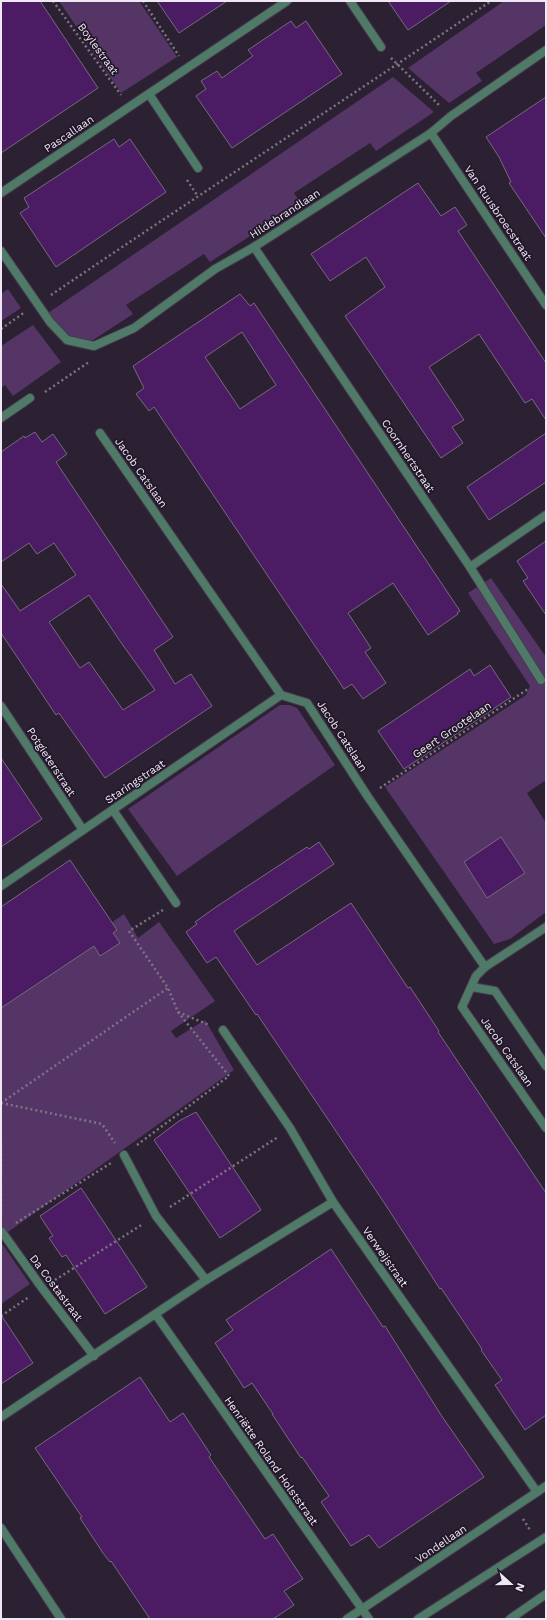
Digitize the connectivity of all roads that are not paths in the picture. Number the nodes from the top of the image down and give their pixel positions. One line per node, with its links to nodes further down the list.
1 (287, 1): 5 (street, Pascallaan)
2 (350, 1): 3 (street)
3 (381, 47)
4 (546, 50): 6 (street, Hildebrandlaan)
5 (148, 94): 7 (street); 8 (street, Pascallaan)
6 (431, 133): 9 (street, Hildebrandlaan); 11 (street, Van Ruusbroecstraat)
7 (198, 168)
8 (1, 193)
9 (254, 247): 10 (street, Hildebrandlaan); 16 (street, Coornhertstraat)
10 (1, 251)
11 (546, 305)
12 (30, 398): 13 (street)
13 (1, 418)
14 (100, 433): 18 (street, Jacob Catslaan)
15 (546, 515): 16 (street)
16 (470, 567): 17 (street, Coornhertstraat)
17 (541, 680)
18 (281, 695): 20 (street, Staringstraat); 25 (street, Jacob Catslaan)
19 (1, 706): 21 (street, Potgieterstraat)
20 (113, 810): 21 (street, Staringstraat); 23 (street)
21 (82, 830): 22 (street, Staringstraat)
22 (1, 886)
23 (176, 903)
24 (546, 927): 25 (street)
25 (485, 967): 26 (street, Jacob Catslaan)
26 (472, 987): 28 (street); 29 (street, Jacob Catslaan)
27 (223, 1030): 31 (street, Verweijstraat)
28 (546, 1066)
29 (546, 1128)
30 (124, 1155): 33 (street)
31 (333, 1202): 33 (street); 38 (street, Verweijstraat)
32 (2, 1232): 35 (street, Da Costastraat)
33 (206, 1280): 34 (street)
34 (156, 1315): 35 (street); 42 (street, Henriëtte Roland Holststraat)
35 (94, 1356): 36 (street)
36 (1, 1417)
37 (546, 1486): 38 (street, Vondellaan)
38 (537, 1492): 42 (street, Vondellaan)
39 (1, 1528): 44 (street)
40 (546, 1537): 47 (street)
41 (546, 1594): 43 (street)
42 (363, 1609): 45 (street, Vondellaan); 46 (street, Henriëtte Roland Holststraat)
43 (522, 1616): 48 (street)
44 (61, 1619)
45 (347, 1619)
46 (369, 1619)
47 (418, 1619)
48 (510, 1619)

